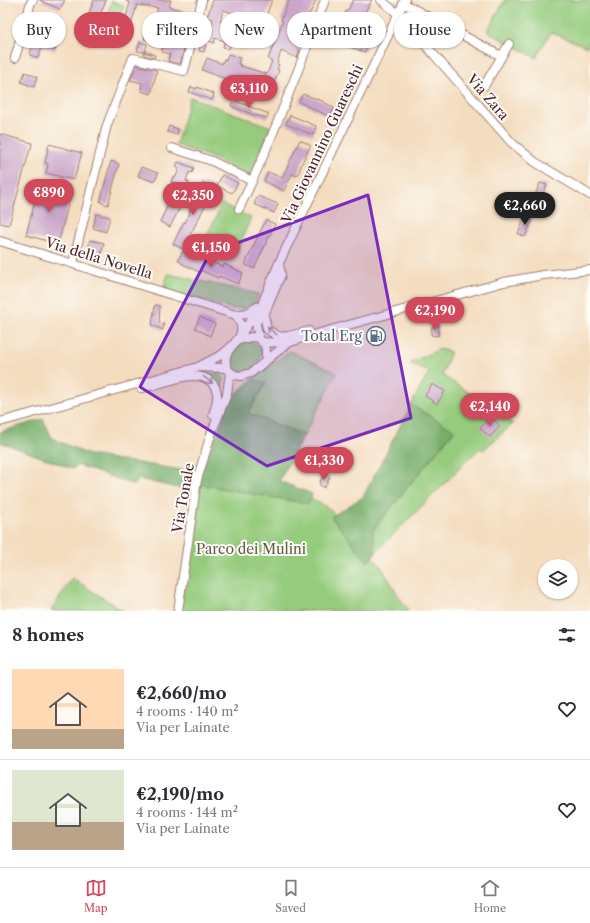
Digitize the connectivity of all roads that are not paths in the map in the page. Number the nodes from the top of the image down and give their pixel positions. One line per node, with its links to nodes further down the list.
1 (33, 0): 12 (street)
2 (202, 0): 20 (street)
3 (325, 0): 15 (street)
4 (381, 0): 6 (street, Via Zara)
5 (404, 2): 7 (street, Via Giovannino Guareschi); 11 (street)
6 (396, 12)
7 (399, 12)
8 (394, 22): 19 (street, Via Giovannino Guareschi)
9 (509, 44): 11 (street)
10 (428, 48): 16 (street, Via Zara)
11 (501, 56): 13 (street)
12 (16, 58)
13 (484, 86)
14 (172, 148): 15 (street)
15 (252, 181): 17 (street)
16 (590, 195)
17 (239, 208)
18 (0, 241): 20 (street, Via della Novella)
19 (279, 262): 22 (street, Via Giovannino Guareschi); 25 (street, one-way to 19)
20 (73, 263): 24 (street, Via della Novella)
21 (590, 270): 25 (street)
22 (264, 299): 23 (street); 26 (street)
23 (258, 307): 24 (street); 26 (street)
24 (239, 314): 26 (street, Via della Novella); 27 (street)
25 (363, 321): 29 (street)
26 (253, 322): 27 (street); 28 (street)
27 (242, 333): 30 (street)
28 (260, 340): 29 (street); 30 (street); 31 (street)
29 (288, 343): 31 (street)
30 (234, 344): 32 (street); 33 (street)
31 (266, 361): 34 (street)
32 (198, 367): 33 (street); 35 (street)
33 (229, 371): 34 (street); 36 (street)
34 (243, 375): 36 (street)
35 (116, 390): 37 (street); 38 (street, one-way to 38)
36 (226, 394): 38 (street, Via Tonale)
37 (0, 422)
38 (211, 434): 39 (street, Via Tonale)
39 (178, 611)

